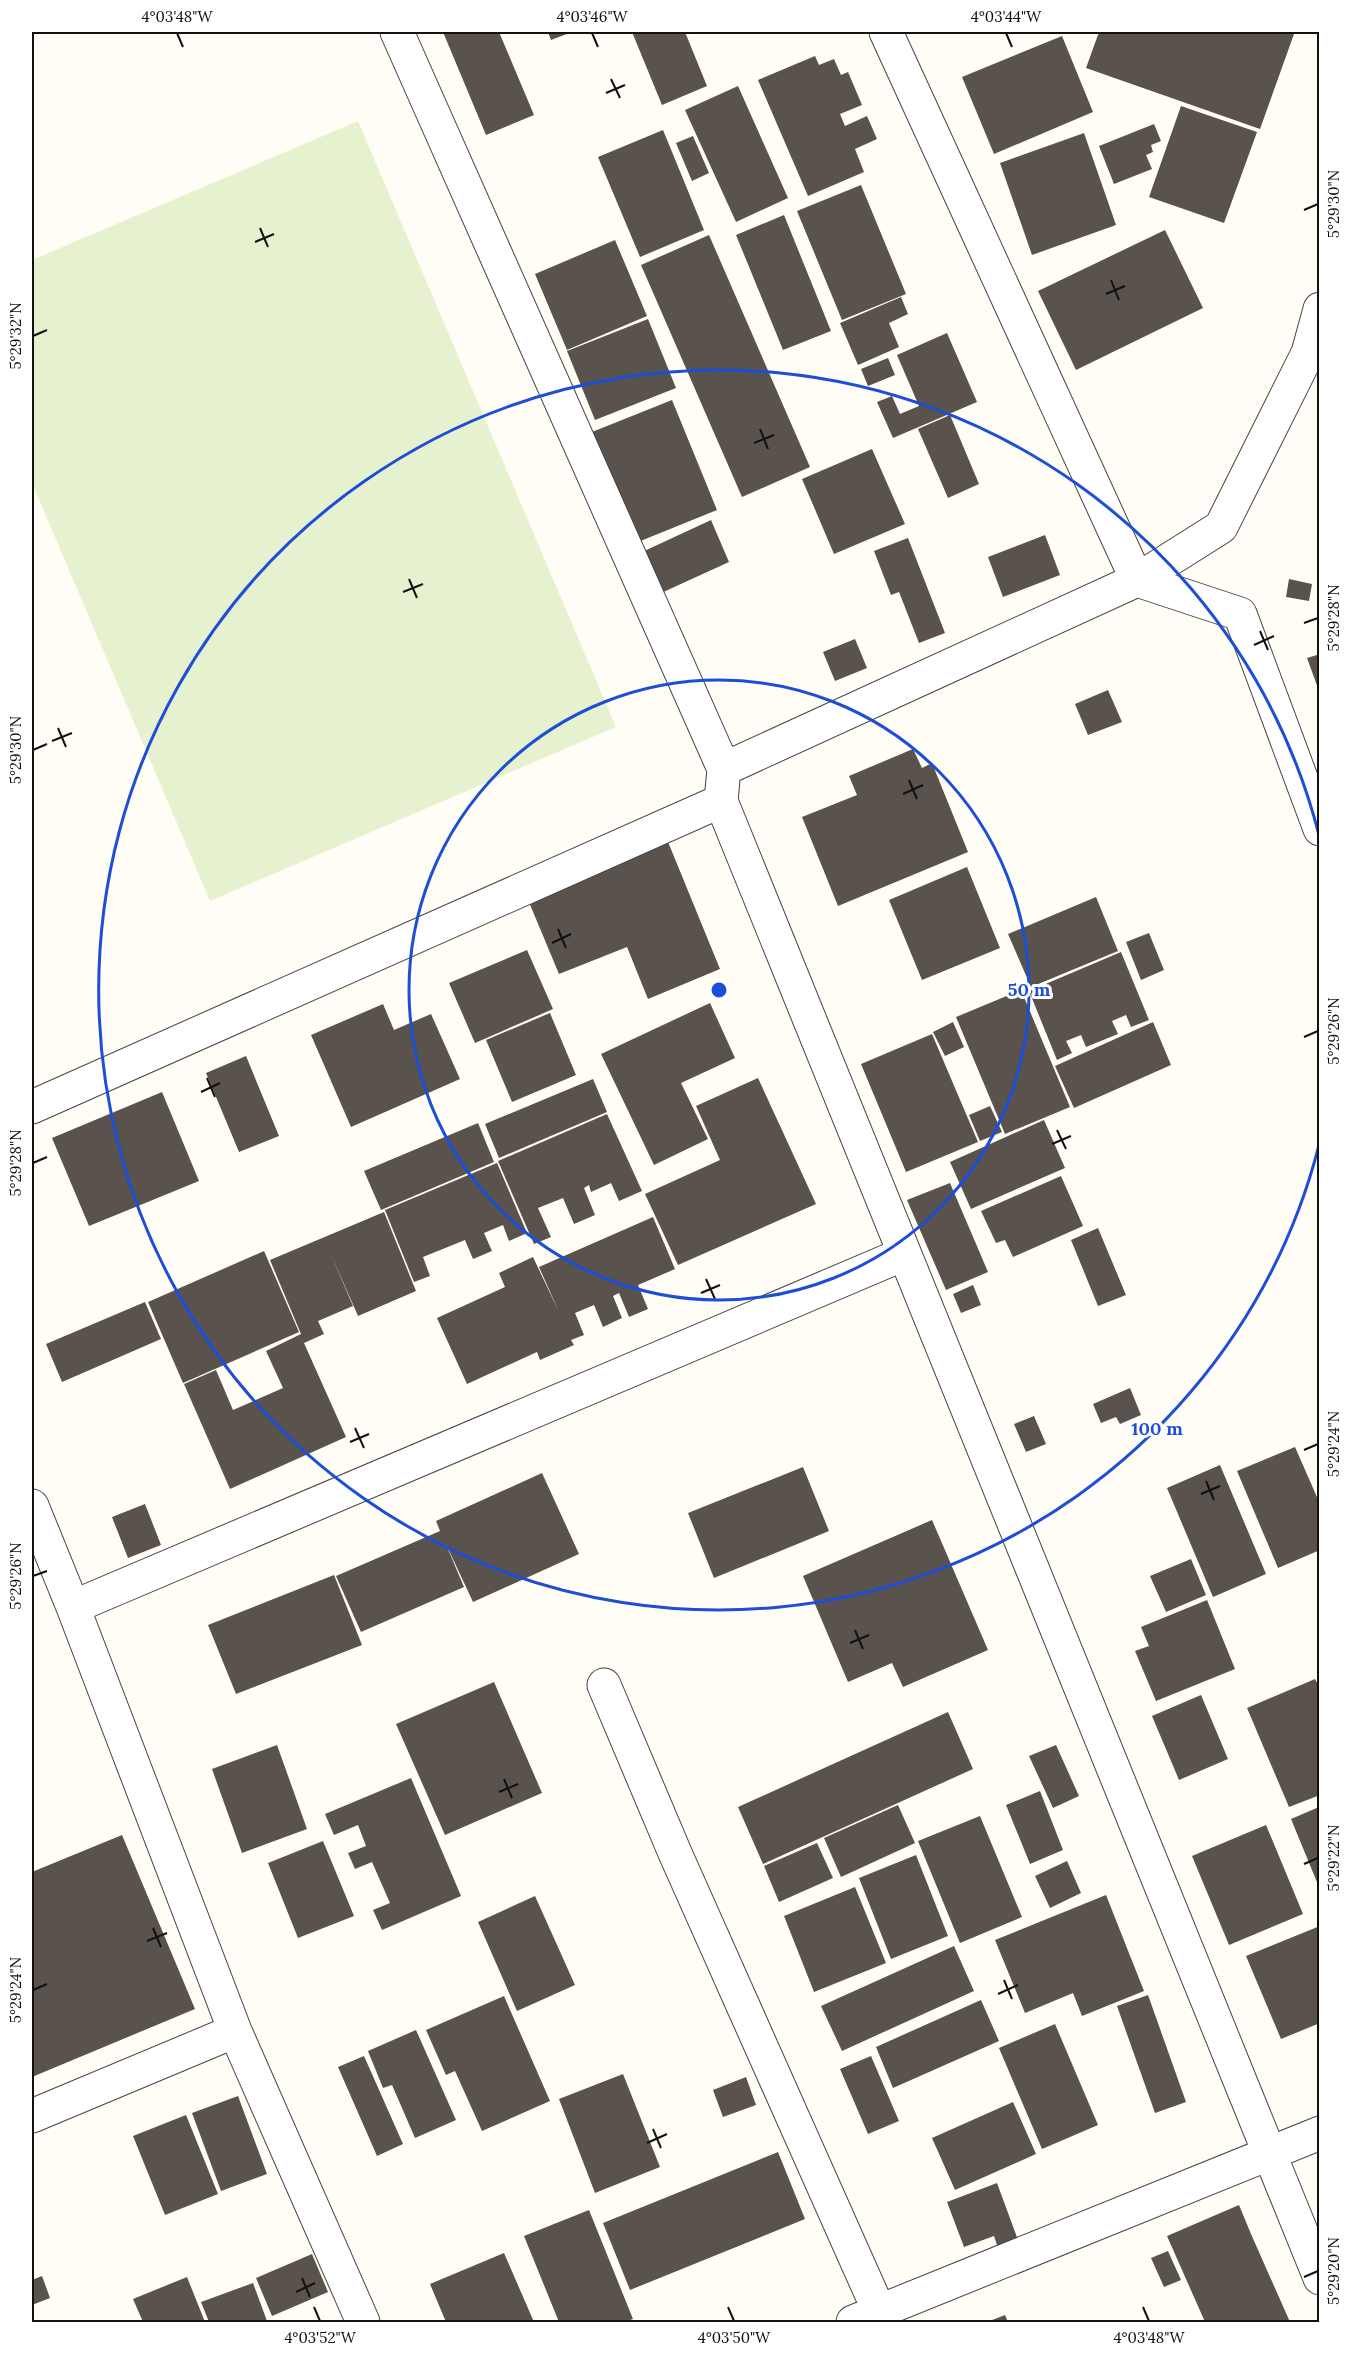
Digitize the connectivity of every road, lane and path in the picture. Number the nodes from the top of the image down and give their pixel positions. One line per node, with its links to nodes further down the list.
1 (398, 32): 5 (street)
2 (886, 32): 4 (street)
3 (1320, 309): 4 (street)
4 (1137, 580): 5 (street); 7 (street)
5 (724, 768): 6 (street)
6 (720, 801): 8 (street); 9 (street)
7 (1320, 829)
8 (32, 1107)
9 (904, 1254): 11 (street); 16 (street)
10 (32, 1506): 11 (street)
11 (73, 1607): 13 (street)
12 (604, 1685): 18 (street)
13 (235, 2031): 14 (street); 19 (street)
14 (32, 2116)
15 (1320, 2133): 16 (street)
16 (1268, 2154): 17 (street); 18 (street)
17 (1320, 2278)
18 (866, 2317)
19 (363, 2322)

